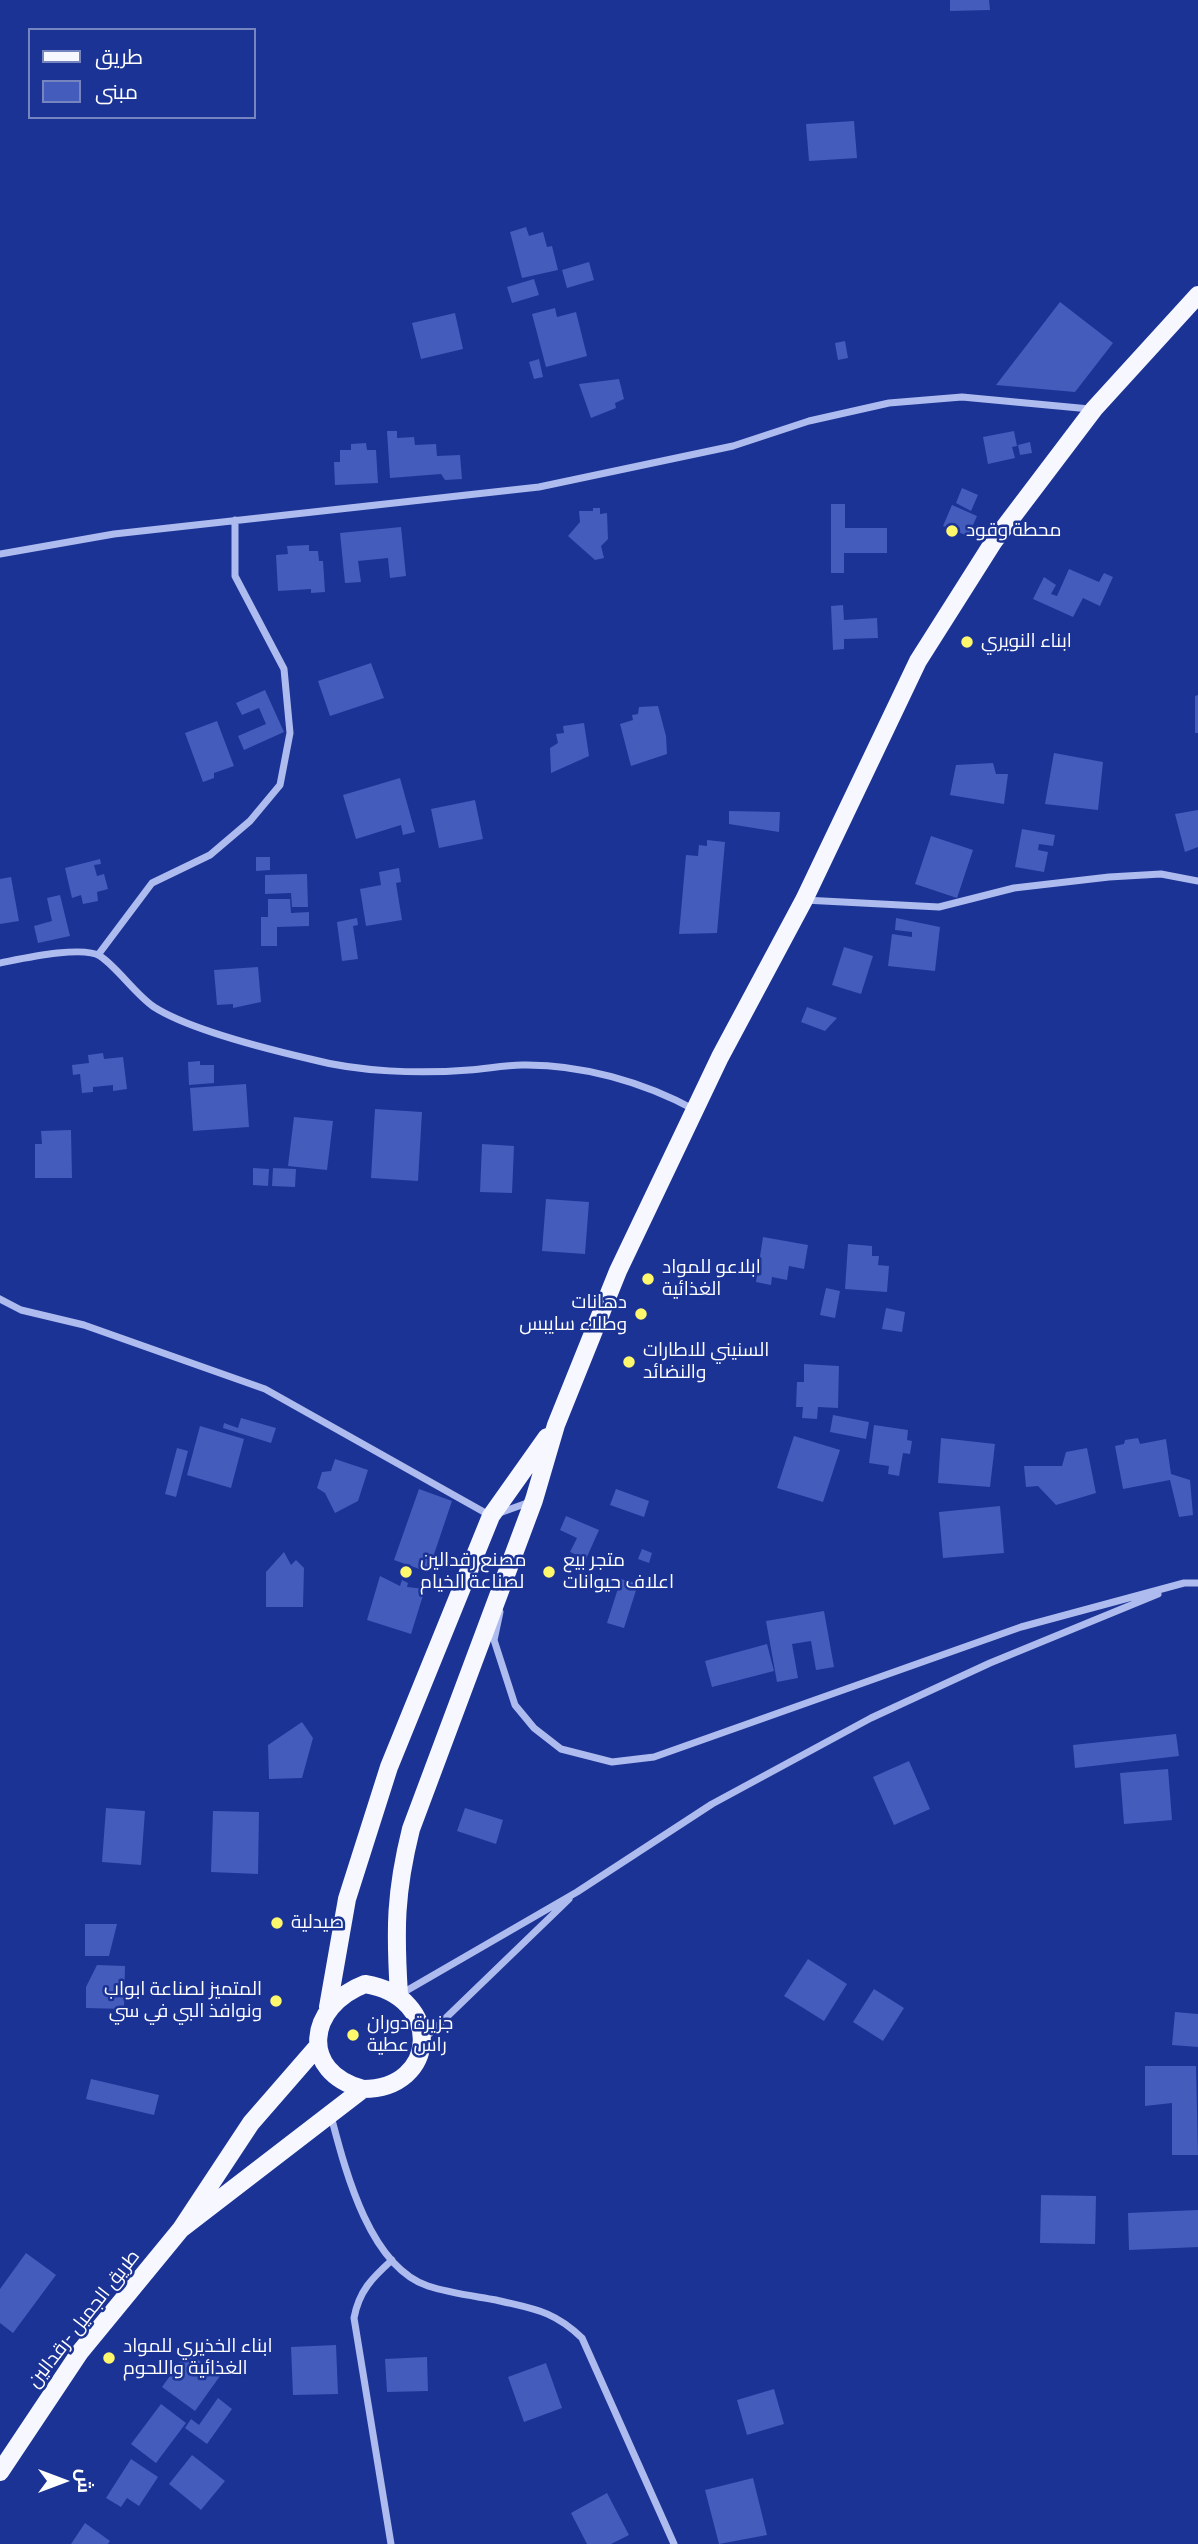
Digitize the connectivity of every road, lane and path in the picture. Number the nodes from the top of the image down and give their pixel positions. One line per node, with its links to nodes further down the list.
1 (1198, 295): 2 (main road)
2 (1094, 409): 3 (street); 6 (main road)
3 (235, 520): 4 (street); 7 (street)
4 (0, 554)
5 (1198, 881): 6 (street)
6 (804, 900): 9 (main road)
7 (99, 955): 8 (street); 9 (street)
8 (0, 963)
9 (695, 1111): 11 (main road)
10 (0, 1299): 13 (street)
11 (556, 1425): 12 (main road); 13 (main road)
12 (534, 1500): 13 (street); 14 (main road)
13 (491, 1516): 19 (main road)
14 (522, 1528): 15 (street); 18 (main road)
15 (1184, 1583): 16 (street); 17 (street)
16 (1198, 1583)
17 (577, 1892): 18 (street); 20 (street)
18 (399, 1995): 19 (main road); 20 (main road)
19 (328, 2007): 21 (main road)
20 (422, 2041): 22 (main road)
21 (318, 2046): 22 (main road); 24 (main road)
22 (363, 2089): 23 (main road)
23 (331, 2115): 24 (main road); 25 (street)
24 (181, 2229): 26 (main road, طريق الجميل -رقدالين)
25 (392, 2260): 27 (street); 28 (street)
26 (0, 2472)
27 (391, 2544)
28 (674, 2544)

